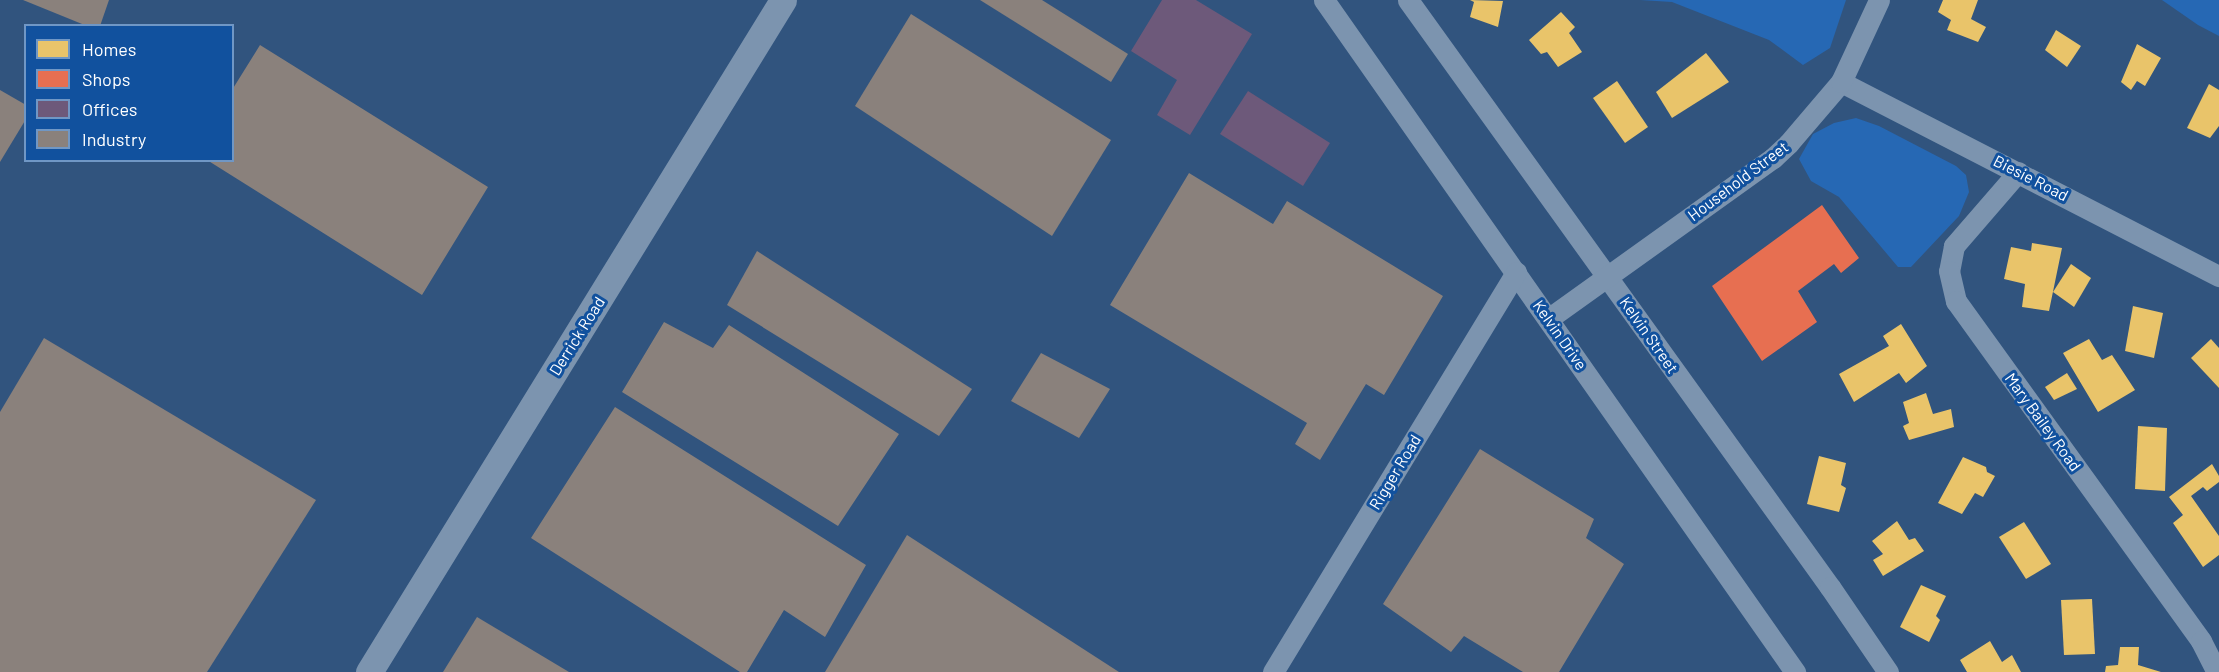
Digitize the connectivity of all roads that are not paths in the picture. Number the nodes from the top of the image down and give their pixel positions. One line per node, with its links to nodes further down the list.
1 (783, 0): 11 (street, Derrick Road)
2 (1324, 0): 7 (street, Kelvin Drive)
3 (1408, 0): 9 (street, Kelvin Street)
4 (1879, 0): 5 (street, Household Street)
5 (1841, 82): 6 (street, Biesie Road); 9 (street, Household Street)
6 (2018, 172): 8 (street, Biesie Road); 15 (street, Mary Bailey Road)
7 (1516, 272): 10 (street, Kelvin Drive); 12 (street, Rigger Road)
8 (2219, 276)
9 (1608, 277): 10 (street, Household Street); 14 (street, Kelvin Street)
10 (1548, 319): 13 (street, Kelvin Drive)
11 (369, 672)
12 (1273, 672)
13 (1795, 672)
14 (1888, 672)
15 (2217, 672)

